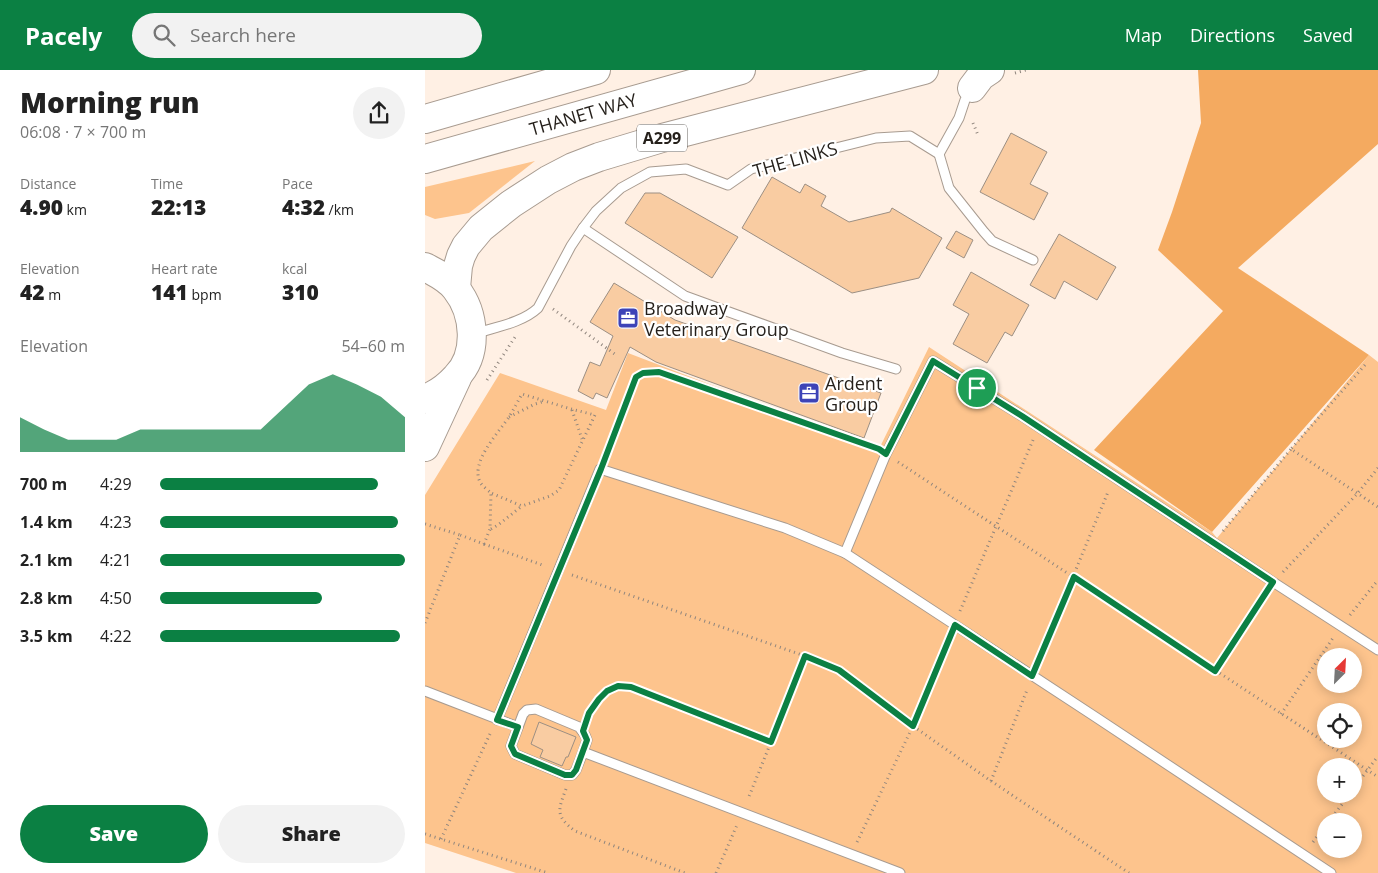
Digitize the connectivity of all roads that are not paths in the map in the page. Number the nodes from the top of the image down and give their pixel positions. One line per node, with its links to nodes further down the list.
1 (596, 70): 5 (main road)
2 (741, 70): 7 (main road, THANET WAY / A299)
3 (924, 70): 11 (main road, A299)
4 (981, 79): 6 (lane)
5 (425, 119)
6 (939, 154): 8 (lane, THE LINKS); 9 (lane)
7 (425, 159)
8 (583, 228): 12 (lane, THE LINKS); 13 (lane)
9 (1033, 260)
10 (425, 267): 11 (main road)
11 (456, 288): 12 (main road)
12 (472, 335): 14 (main road)
13 (895, 369)
14 (457, 376): 15 (main road); 16 (main road)
15 (425, 399)
16 (425, 447)
17 (845, 553): 18 (lane); 20 (lane); 24 (lane)
18 (1378, 650)
19 (425, 691): 20 (lane)
20 (497, 720): 21 (lane)
21 (518, 727): 22 (lane); 22 (lane)
22 (583, 752): 23 (lane)
23 (900, 873)
24 (1331, 873)

